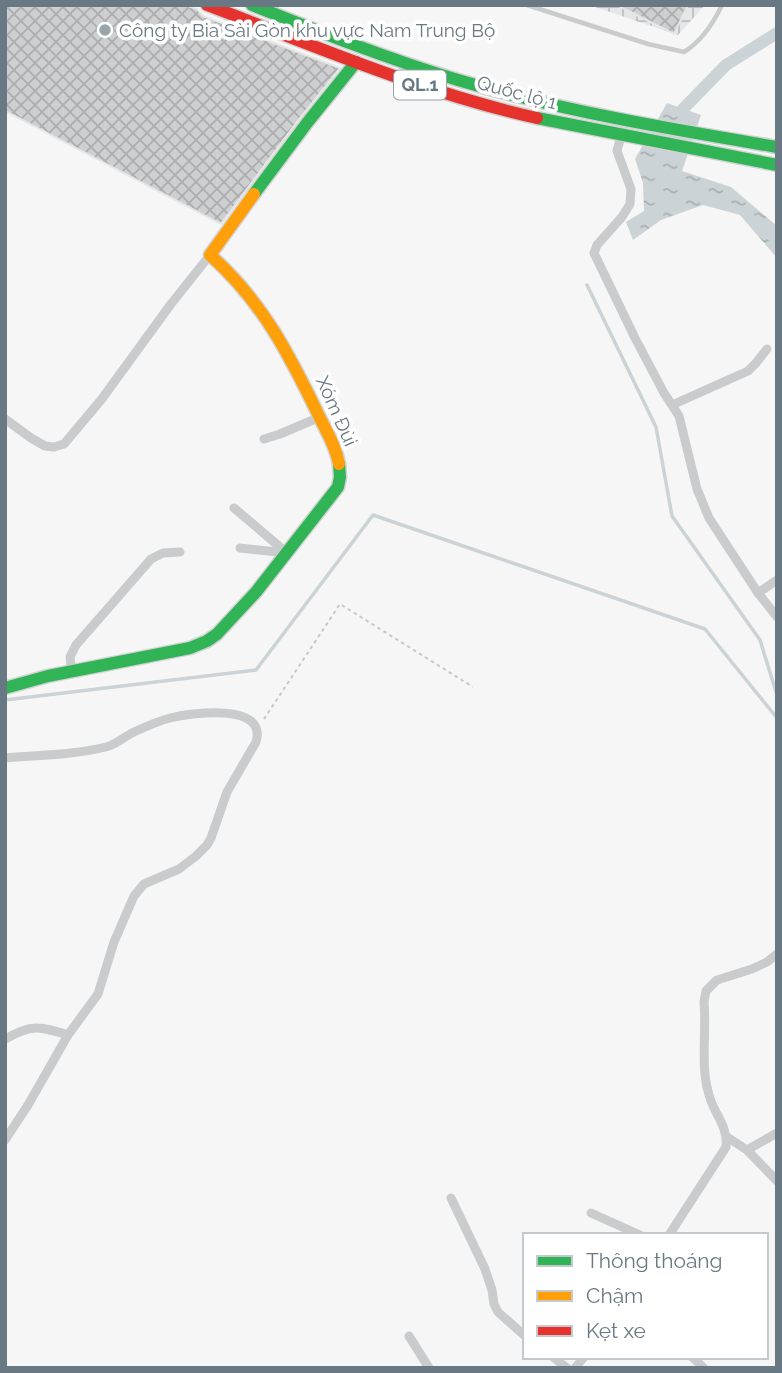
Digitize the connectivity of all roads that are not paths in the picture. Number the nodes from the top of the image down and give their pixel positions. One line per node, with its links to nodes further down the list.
1 (207, 5): 5 (main road, Quốc lộ 1 / QL.1)
2 (252, 5): 7 (main road, Quốc lộ 1 / QL.1)
3 (527, 5): 4 (lane)
4 (722, 5)
5 (356, 61): 6 (main road, Quốc lộ 1 / QL.1); 9 (main road)
6 (621, 136): 8 (main road, Quốc lộ 1 / QL.1); 11 (street)
7 (777, 147)
8 (777, 165)
9 (210, 255): 12 (main road, Xóm Đùi); 13 (street)
10 (767, 349): 11 (street)
11 (672, 405): 20 (street)
12 (320, 417): 14 (street); 18 (main road, Xóm Đùi)
13 (5, 419)
14 (264, 439)
15 (234, 508): 18 (street)
16 (240, 548): 18 (street)
17 (180, 552): 22 (street)
18 (286, 553): 22 (main road, Xóm Đùi)
19 (777, 580): 20 (street)
20 (758, 593): 21 (street)
21 (777, 617)
22 (72, 672): 23 (main road, Xóm Đùi)
23 (5, 688)
24 (5, 758): 26 (street)
25 (777, 954): 29 (street)
26 (68, 1034): 27 (street); 30 (street)
27 (5, 1039)
28 (777, 1133): 31 (street)
29 (727, 1137): 31 (street); 36 (street)
30 (5, 1140)
31 (747, 1150): 32 (street)
32 (777, 1181)
33 (451, 1198): 37 (street)
34 (591, 1213): 35 (street)
35 (636, 1233)
36 (670, 1233)
37 (523, 1334)
38 (409, 1336): 39 (street)
39 (429, 1368)

